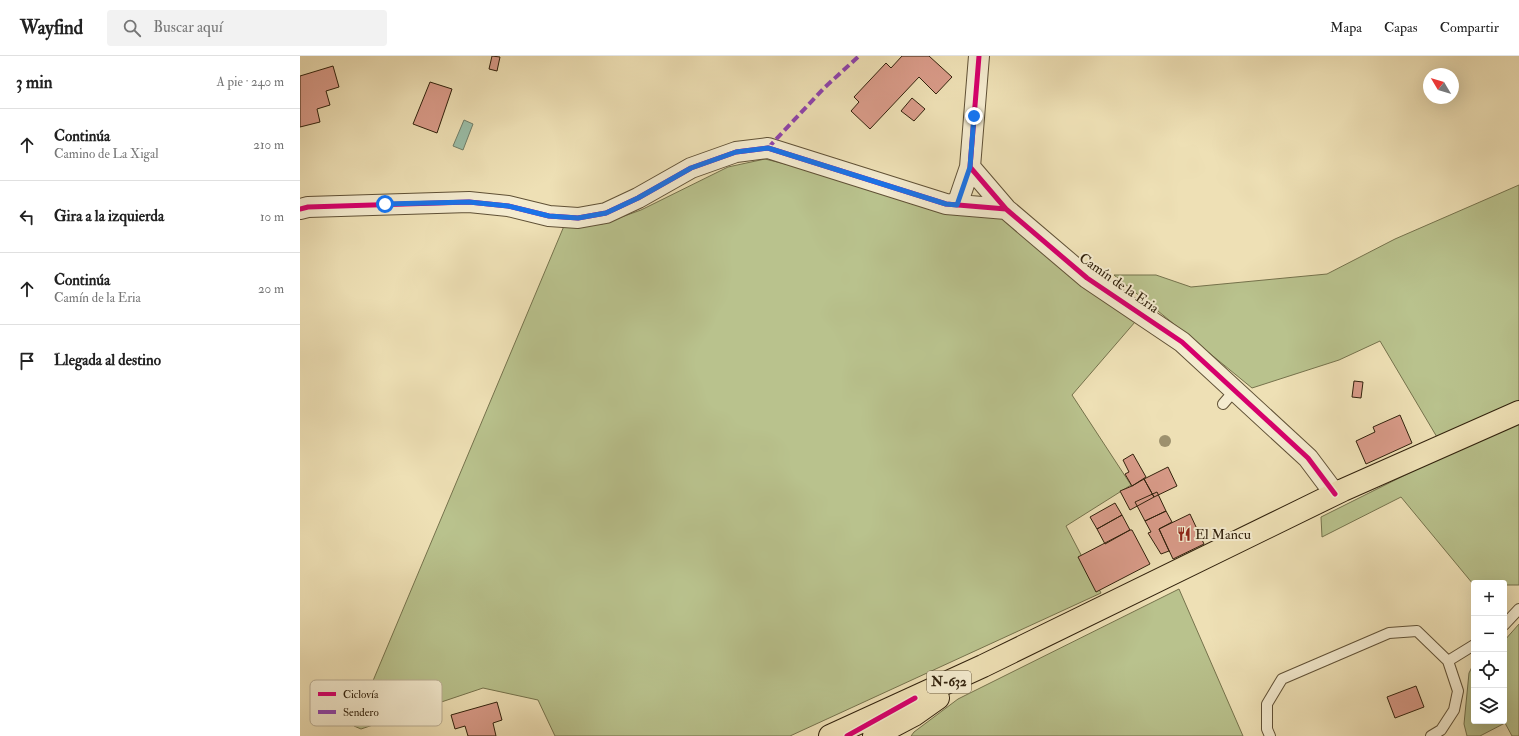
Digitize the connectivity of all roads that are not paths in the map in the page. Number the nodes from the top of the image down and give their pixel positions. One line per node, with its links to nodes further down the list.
1 (979, 56): 2 (street)
2 (970, 167): 3 (street); 4 (street, Camín de la Eria)
3 (957, 205): 4 (street); 5 (street)
4 (1006, 209): 7 (street, Camín de la Eria)
5 (300, 210)
6 (1519, 412): 7 (highway, N-632)
7 (1335, 494): 12 (highway, N-632)
8 (1519, 609): 9 (lane)
9 (1507, 622)
10 (1471, 647): 11 (lane)
11 (1448, 661): 15 (lane); 16 (lane)
12 (983, 666): 13 (highway, N-632); 14 (highway)
13 (830, 736)
14 (874, 736)
15 (1270, 736)
16 (1431, 736)

